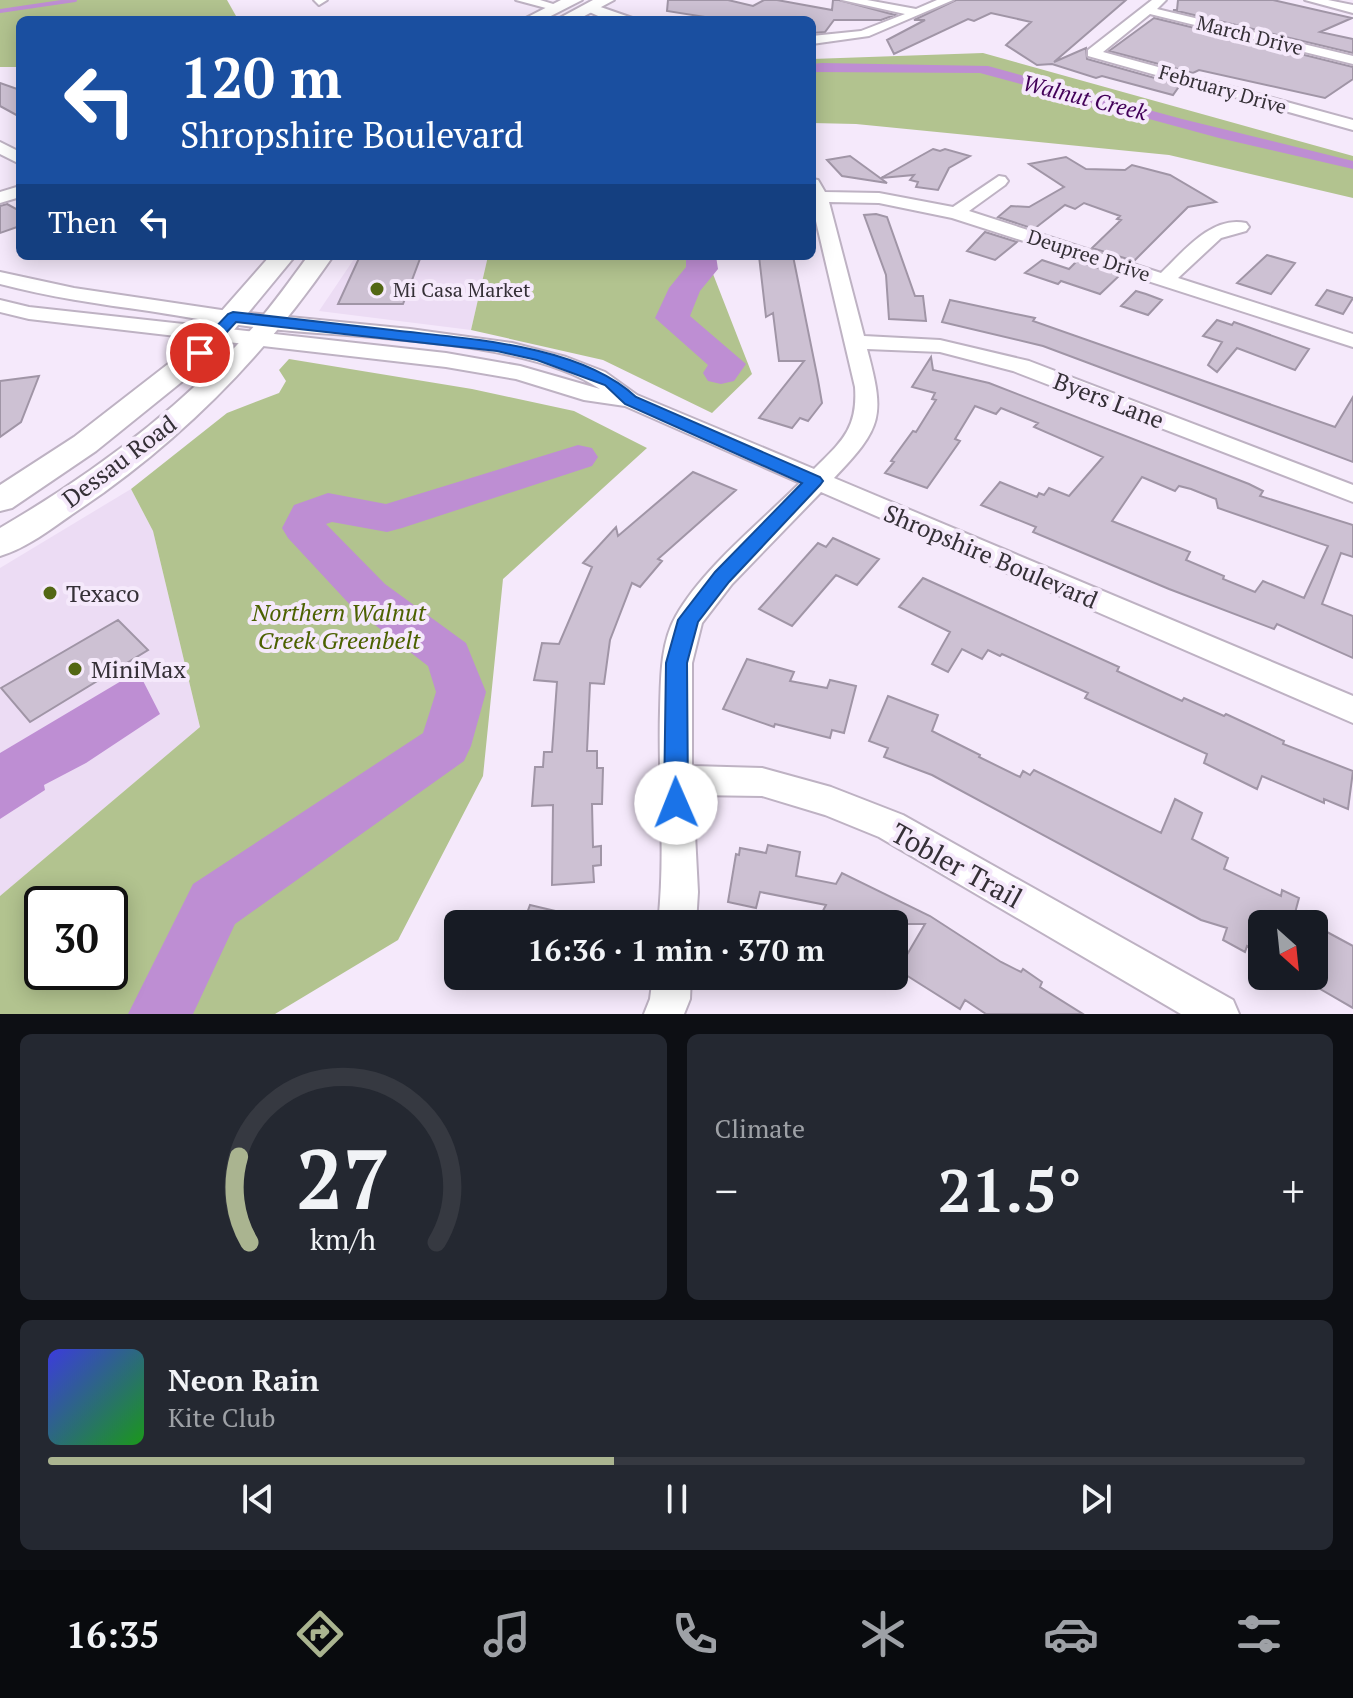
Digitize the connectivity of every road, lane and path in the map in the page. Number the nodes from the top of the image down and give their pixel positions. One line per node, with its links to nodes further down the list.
1 (522, 0): 11 (street)
2 (606, 0): 7 (main road)
3 (848, 0): 10 (street)
4 (947, 0): 10 (street)
5 (1160, 0): 9 (street)
6 (1311, 0): 8 (street)
7 (582, 4): 11 (main road); 12 (street)
8 (1353, 9)
9 (1147, 10): 14 (street, March Drive); 15 (street, February Drive)
10 (917, 13): 13 (street)
11 (561, 14)
12 (608, 16)
13 (816, 40)
14 (1353, 60)
15 (1353, 125)
16 (999, 181): 18 (street)
17 (816, 190): 18 (street, Deupree Drive); 28 (street)
18 (956, 213): 23 (street, Deupree Drive)
19 (1240, 227): 23 (street)
20 (280, 260): 25 (main road, Dessau Road)
21 (318, 260): 26 (main road, Dessau Road)
22 (0, 278): 25 (street)
23 (1166, 279): 27 (street, Deupree Drive)
24 (0, 306): 25 (street)
25 (225, 326): 26 (street, Shropshire Boulevard); 31 (main road, Dessau Road)
26 (264, 331): 29 (street, Shropshire Boulevard); 32 (main road, Dessau Road)
27 (1353, 341)
28 (857, 342): 29 (street); 30 (street, Byers Lane)
29 (814, 481): 33 (street, Shropshire Boulevard); 34 (street)
30 (1353, 494)
31 (0, 500)
32 (0, 544)
33 (1353, 710)
34 (675, 780): 35 (street); 38 (street, Tobler Trail)
35 (678, 910)
36 (671, 990): 37 (street)
37 (664, 1014)
38 (1219, 1014)

